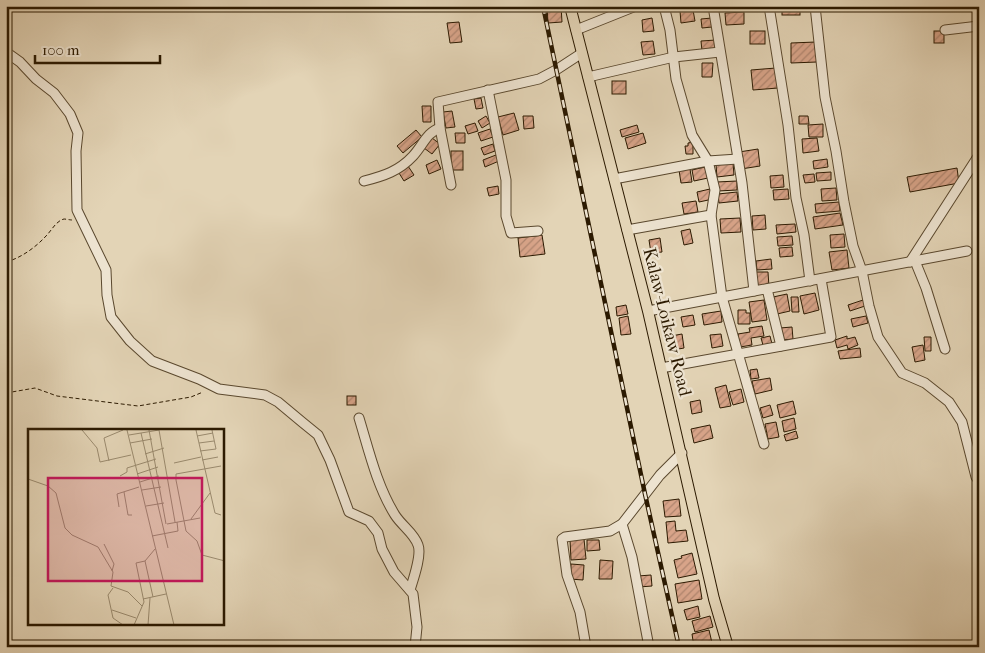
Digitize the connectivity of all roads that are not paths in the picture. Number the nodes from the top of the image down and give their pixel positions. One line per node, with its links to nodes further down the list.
1 (570, 6): 8 (main road, Kalaw-Loikaw Road)
2 (636, 6): 8 (street)
3 (664, 6): 13 (street)
4 (713, 6): 11 (street)
5 (769, 6): 30 (street)
6 (816, 6): 28 (street)
7 (979, 26): 9 (street)
8 (576, 30): 12 (main road, Kalaw-Loikaw Road)
9 (945, 30)
10 (6, 52): 44 (street)
11 (720, 52): 13 (street); 18 (street)
12 (582, 53): 14 (main road, Kalaw-Loikaw Road); 15 (street)
13 (674, 57): 14 (street); 19 (street)
14 (588, 77): 20 (main road, Kalaw-Loikaw Road)
15 (488, 90): 16 (street); 25 (street)
16 (440, 128): 21 (street); 22 (street)
17 (979, 155): 27 (street)
18 (738, 158): 19 (street); 32 (street)
19 (708, 161): 20 (street); 23 (street)
20 (614, 178): 24 (main road, Kalaw-Loikaw Road)
21 (364, 181)
22 (451, 185)
23 (711, 215): 24 (street); 33 (street)
24 (627, 230): 34 (main road, Kalaw-Loikaw Road)
25 (538, 231)
26 (967, 251): 27 (street)
27 (913, 262): 28 (street); 36 (street)
28 (862, 271): 29 (street); 42 (street)
29 (821, 279): 30 (street); 35 (street)
30 (810, 281): 31 (street)
31 (767, 289): 32 (street); 35 (street)
32 (754, 291): 33 (street)
33 (722, 297): 34 (street); 37 (street)
34 (648, 311): 38 (main road, Kalaw-Loikaw Road)
35 (781, 346): 37 (street)
36 (945, 348)
37 (738, 354): 38 (street); 40 (street)
38 (661, 368): 41 (main road, Kalaw-Loikaw Road)
39 (359, 418): 44 (street)
40 (764, 444)
41 (682, 453): 43 (street); 48 (main road, Kalaw-Loikaw Road)
42 (979, 481)
43 (622, 524): 46 (street); 47 (street)
44 (410, 590): 45 (street)
45 (415, 647)
46 (586, 647)
47 (649, 647)
48 (728, 647)

